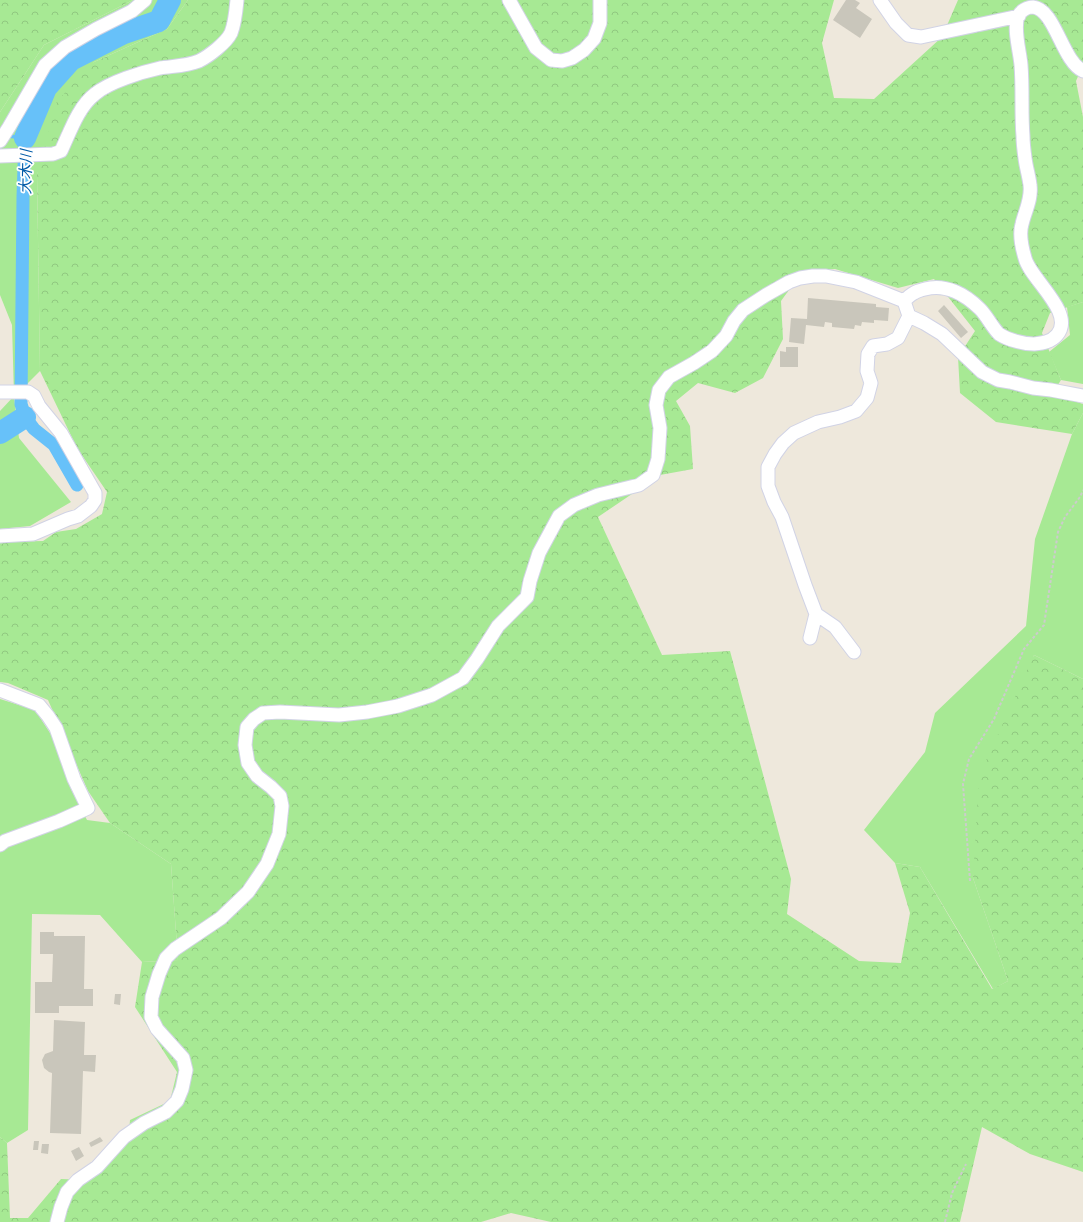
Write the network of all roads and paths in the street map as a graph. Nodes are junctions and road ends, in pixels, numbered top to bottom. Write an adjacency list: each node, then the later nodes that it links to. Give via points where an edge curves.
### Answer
1 (145, 0): 8 (street, via 132,11 65,47 45,65)
2 (237, 0): 9 (street, via 231,33 224,43 199,61 141,73 96,92 79,113 61,151 53,154)
3 (509, 0): 4 (street, via 536,48 552,60 562,61 584,50 594,39 600,23)
4 (600, 0)
5 (880, 0): 6 (street, via 908,35 921,36)
6 (1018, 16): 7 (street, via 1025,9 1034,7 1043,11 1070,58); 10 (street, via 1016,28 1021,66 1023,135 1030,186 1030,202 1021,225 1022,243 1025,260 1055,304 1060,316 1058,334 1052,340 1042,343 1016,342 1000,334 981,310 966,297 948,288 929,288 914,292)
7 (1083, 71)
8 (0, 141)
9 (5, 156)
10 (904, 301): 11 (street); 23 (street, via 856,282 813,276 788,282 755,302 743,310 726,336 712,351 669,377 659,390 656,405 660,428 658,459 653,475 639,485 574,505 559,516 539,553 527,597 498,626 463,678 432,695 398,706 339,715 263,713 250,723 247,727 245,745 248,763 257,776 280,796 282,806 279,834 267,864 248,892 221,918 175,949 166,958 158,974 152,997 151,1017 161,1034 183,1058 186,1070 182,1089 177,1101 166,1112 124,1136 97,1167 78,1180 67,1192)
11 (909, 316): 13 (street, via 942,334 982,372 998,380); 16 (street, via 898,338 887,344 873,346 868,354 867,371 871,383 867,398 856,411 818,422 794,433 783,443 768,467 768,486 782,517)
12 (6, 392): 15 (street, via 28,392 34,396 61,433 95,493 95,500 78,516 33,534)
13 (1083, 396)
14 (1083, 490): 21 (path, via 1058,532 1044,624 1024,649 994,720 969,759 963,784)
15 (0, 536)
16 (816, 614): 17 (street); 18 (street, via 835,627)
17 (810, 638)
18 (854, 652)
19 (0, 690): 20 (street, via 39,705 48,716 56,728 74,779 88,808)
20 (0, 844)
21 (970, 881)
22 (966, 1164): 24 (path, via 952,1193)
23 (57, 1222)
24 (945, 1222)

